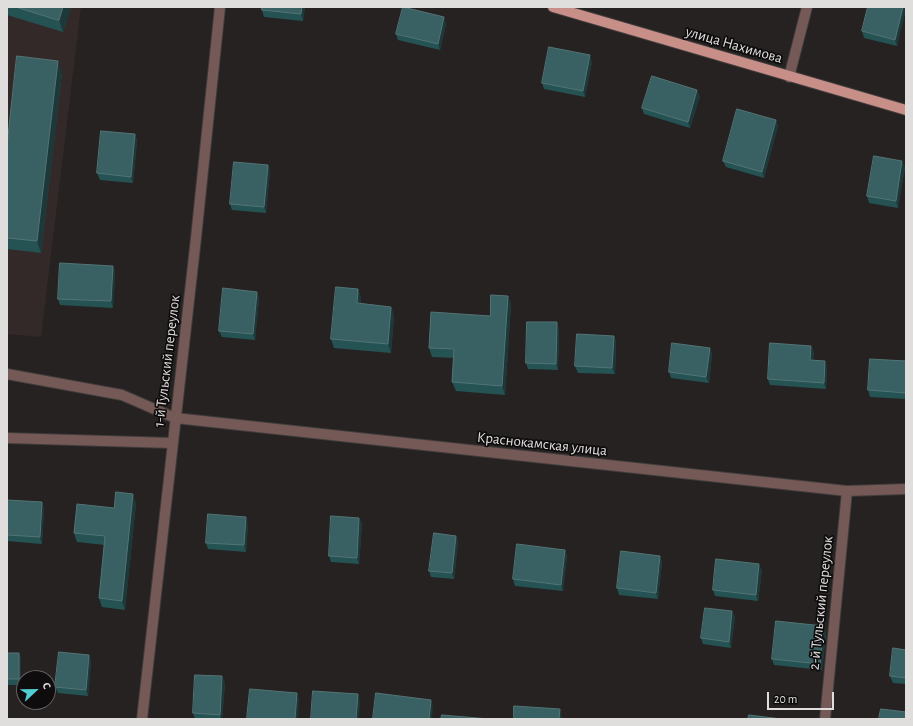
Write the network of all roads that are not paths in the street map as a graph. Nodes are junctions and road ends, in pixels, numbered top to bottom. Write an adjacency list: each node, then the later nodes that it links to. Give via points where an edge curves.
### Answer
1 (220, 7): 7 (street, 1-й Тульский переулок)
2 (553, 7): 4 (main road, улица Нахимова)
3 (807, 7): 4 (street)
4 (789, 76): 5 (main road, улица Нахимова)
5 (906, 110)
6 (7, 374): 7 (street, Краснокамская улица, via 122,395)
7 (175, 418): 9 (street, 1-й Тульский переулок); 11 (street, Краснокамская улица)
8 (7, 438): 9 (street)
9 (172, 443): 12 (street, 1-й Тульский переулок)
10 (906, 489): 11 (street, Краснокамская улица)
11 (847, 491): 13 (street, 2-й Тульский переулок)
12 (142, 719)
13 (825, 719)

